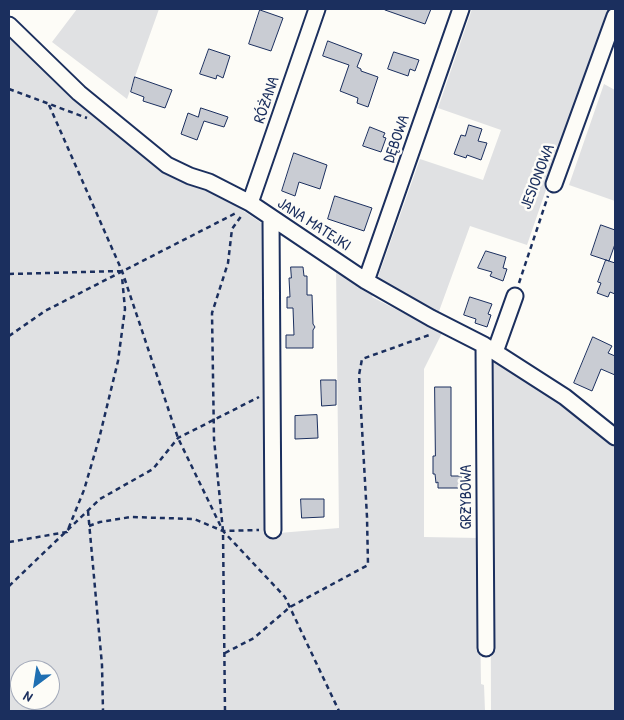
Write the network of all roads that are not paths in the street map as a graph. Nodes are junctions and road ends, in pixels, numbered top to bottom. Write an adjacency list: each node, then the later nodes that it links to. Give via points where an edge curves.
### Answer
1 (317, 9): 6 (street, RÓŻANA)
2 (461, 9): 8 (street, DĘBOWA)
3 (615, 16): 5 (street, JESIONOWA)
4 (9, 24): 6 (street, JANA MATEJKI, via 79,92 167,165)
5 (554, 184)
6 (250, 203): 7 (street, JANA MATEJKI)
7 (271, 218): 8 (street, JANA MATEJKI); 12 (street)
8 (366, 281): 10 (street, JANA MATEJKI)
9 (515, 296): 10 (street)
10 (489, 349): 11 (street, JANA MATEJKI, via 566,397); 13 (street, GRZYBOWA)
11 (615, 437)
12 (273, 530)
13 (486, 648)

